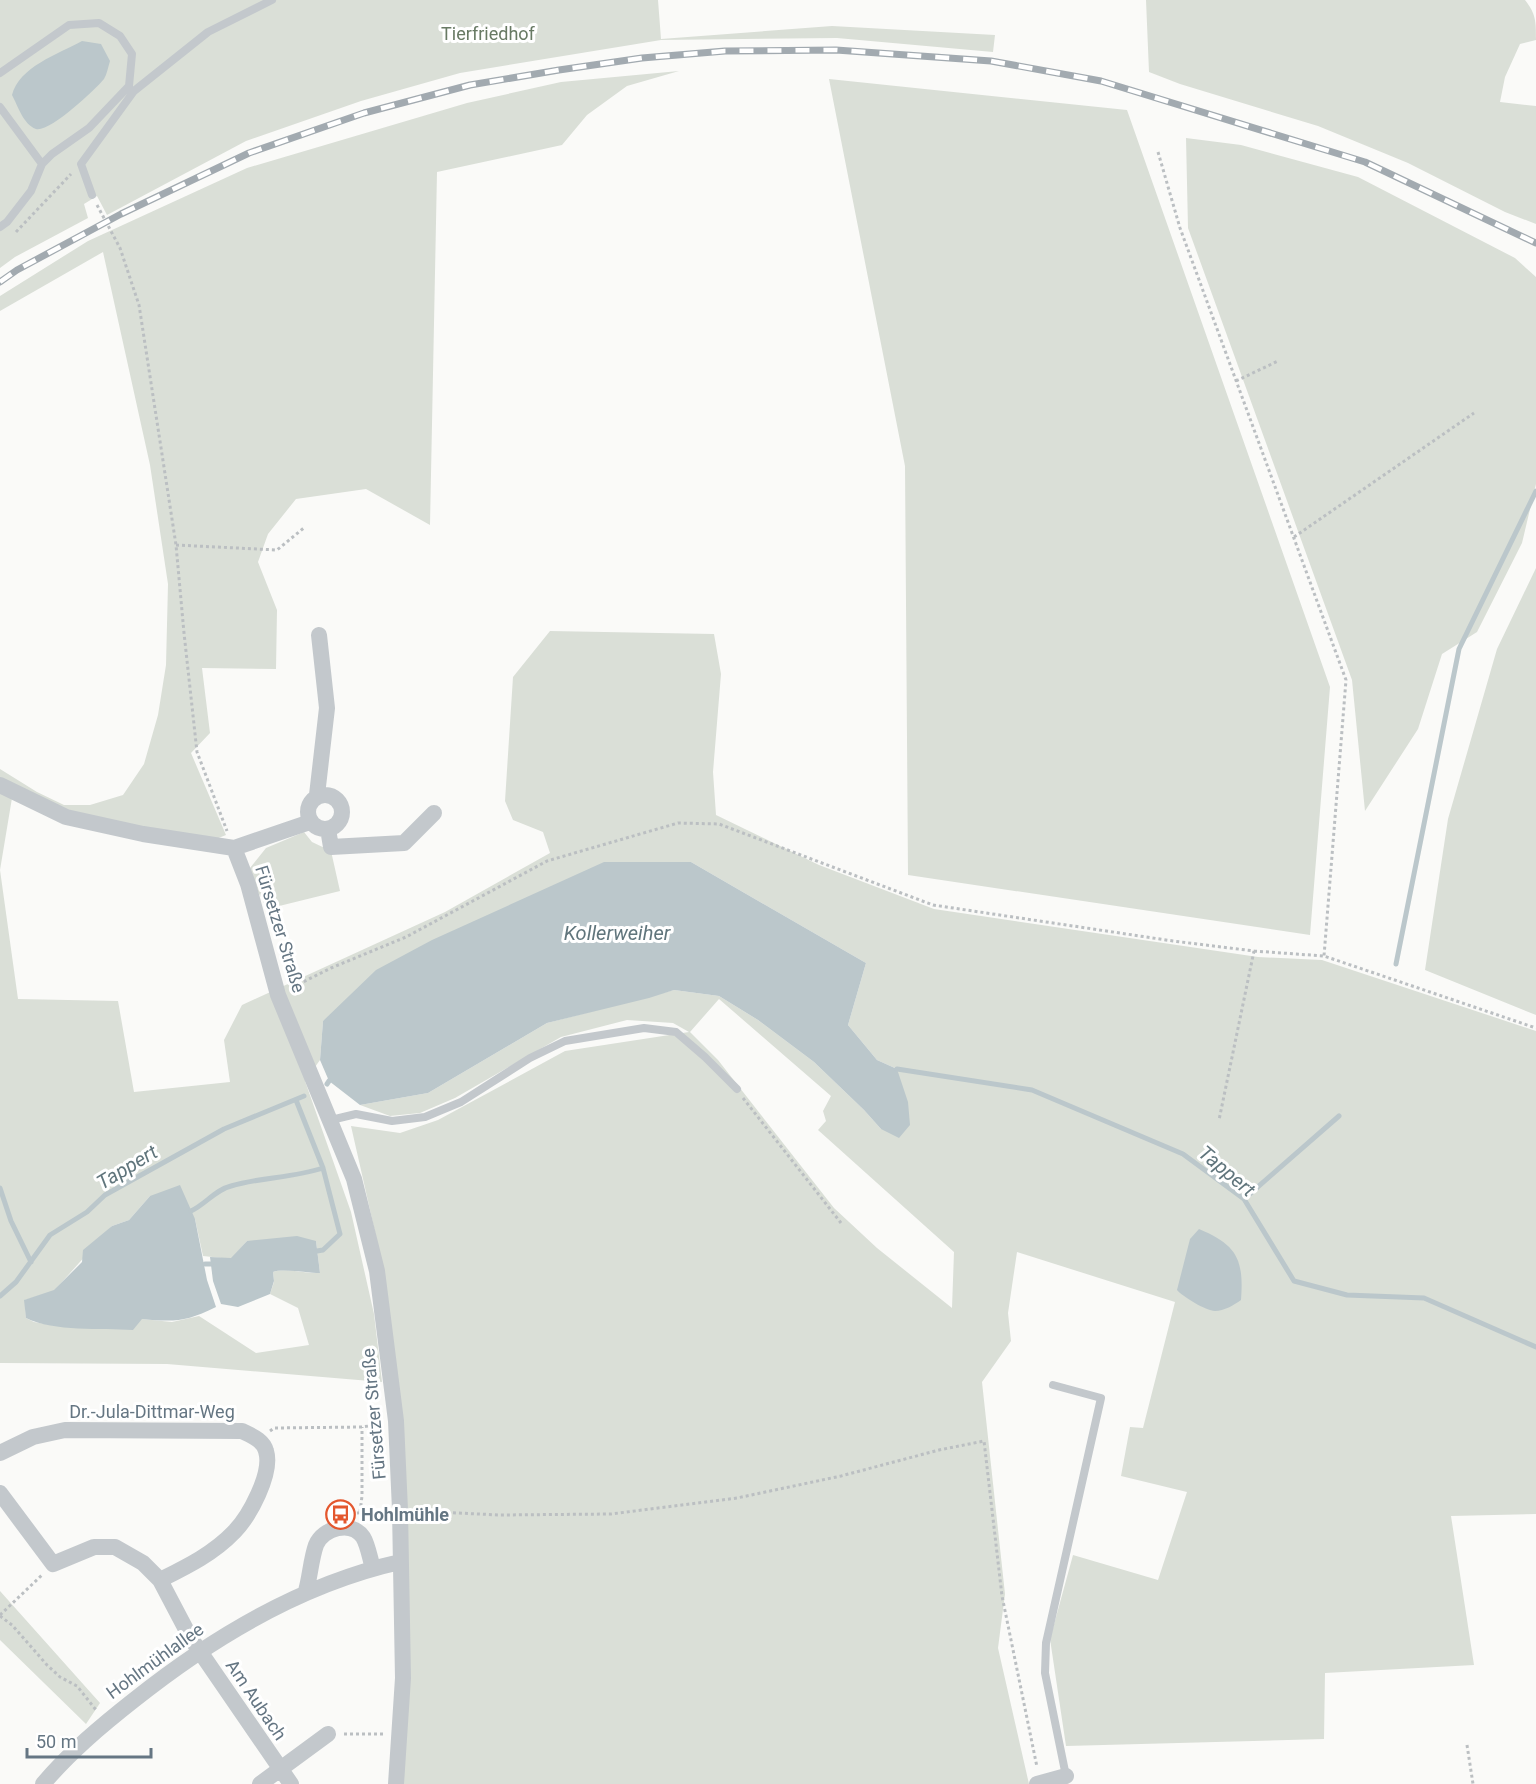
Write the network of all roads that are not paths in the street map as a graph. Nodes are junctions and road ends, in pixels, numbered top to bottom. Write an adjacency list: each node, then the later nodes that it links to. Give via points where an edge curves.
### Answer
1 (272, 0): 3 (lane, via 208,32)
2 (0, 73): 3 (lane, via 69,25 99,23 120,36 132,54)
3 (131, 88): 5 (lane, via 89,128); 6 (lane, via 81,164)
4 (0, 107): 5 (lane)
5 (42, 164): 7 (lane, via 31,191)
6 (92, 195)
7 (0, 227)
8 (319, 635): 10 (street, via 327,708)
9 (0, 785): 14 (street, Fürsetzer Straße, via 66,818)
10 (318, 795): 12 (street, via 308,808); 13 (street, via 336,798 341,807 340,819)
11 (434, 813): 13 (street, via 404,843 331,847)
12 (310, 822): 13 (street); 14 (street, Fürsetzer Straße)
13 (328, 829)
14 (234, 848): 16 (street, Fürsetzer Straße, via 279,995)
15 (736, 1089): 16 (lane, via 676,1032 644,1028 565,1041 530,1058 461,1102 425,1117 392,1121 356,1114)
16 (331, 1120): 20 (street, Fürsetzer Straße, via 354,1179 377,1271 396,1421)
17 (1053, 1385): 26 (lane, via 1101,1398 1046,1643 1045,1673)
18 (0, 1454): 22 (street, Dr.-Jula-Dittmar-Weg, via 33,1437 65,1430 242,1431 259,1439 266,1452 266,1470 250,1511 234,1532 198,1561)
19 (0, 1493): 22 (street, via 53,1564 94,1547 115,1546 143,1563)
20 (400, 1562): 21 (street, Hohlmühlallee); 30 (street, Fürsetzer Straße, via 403,1678)
21 (373, 1568): 23 (street, Hohlmühlallee); 23 (street, via 357,1531 335,1528 316,1545)
22 (160, 1580): 24 (street)
23 (306, 1591): 24 (street, Hohlmühlallee)
24 (199, 1651): 27 (street, Am Aubach); 28 (street, Hohlmühlallee, via 104,1723)
25 (328, 1734): 27 (street, Am Aubach)
26 (1066, 1776): 31 (street)
27 (286, 1777): 29 (street, Am Aubach)
28 (43, 1784)
29 (260, 1784)
30 (396, 1784)
31 (1039, 1784)

